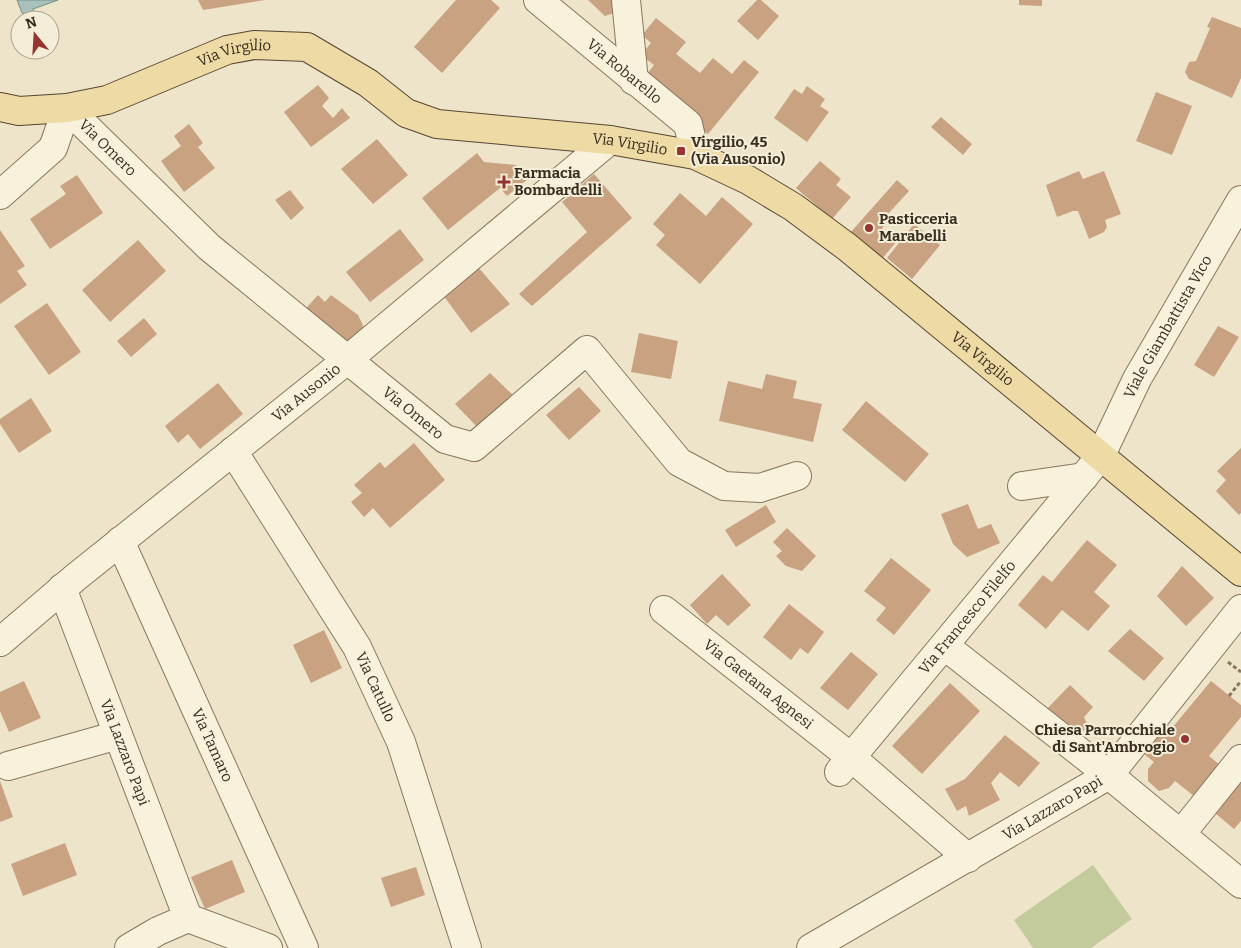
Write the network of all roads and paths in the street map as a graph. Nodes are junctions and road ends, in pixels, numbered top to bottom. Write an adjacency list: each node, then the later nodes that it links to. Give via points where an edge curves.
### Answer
1 (538, 0): 3 (street, Via Robarello)
2 (626, 0): 3 (street)
3 (634, 81): 7 (street, Via Robarello, via 688,124)
4 (0, 108): 5 (main road, Via Virgilio, via 19,111)
5 (66, 108): 6 (main road, Via Virgilio, via 107,100 227,50 254,45 307,47 368,83 406,114 437,124); 8 (street, via 53,148); 10 (street, Via Omero, via 209,247)
6 (610, 140): 7 (main road, Via Virgilio); 10 (street, Via Ausonio)
7 (695, 155): 12 (main road, Via Virgilio, via 748,180 793,207 847,247)
8 (0, 195)
9 (1241, 200): 12 (street, Viale Giambattista Vico, via 1138,379)
10 (347, 360): 11 (street, Via Ausonio); 13 (street, Via Omero, via 444,439 474,447 587,350 680,462 724,486 760,488)
11 (233, 451): 15 (street, Via Ausonio); 36 (street, Via Catullo, via 357,647 401,742)
12 (1092, 467): 14 (street); 16 (main road, Via Virgilio); 21 (street, Via Francesco Filelfo)
13 (797, 476)
14 (1022, 486)
15 (120, 541): 17 (street, Via Ausonio); 35 (street, Via Tamaro)
16 (1241, 572)
17 (62, 588): 20 (street, Via Ausonio); 24 (street, Via Lazzaro Papi)
18 (1241, 609): 28 (street, Via Lazzaro Papi)
19 (664, 610): 26 (street, Via Gaetana Agnesi)
20 (0, 642)
21 (945, 646): 26 (street, Via Francesco Filelfo); 28 (street)
22 (1241, 681): 23 (path)
23 (1229, 696)
24 (118, 735): 27 (street); 32 (street, Via Lazzaro Papi)
25 (1241, 759): 29 (street)
26 (845, 765): 30 (street, Via Gaetana Agnesi)
27 (8, 766)
28 (1109, 775): 29 (street); 30 (street, Via Lazzaro Papi)
29 (1181, 834): 31 (street)
30 (968, 858): 37 (street, Via Lazzaro Papi)
31 (1241, 884)
32 (188, 918): 33 (street); 34 (street)
33 (129, 948)
34 (268, 948)
35 (304, 948)
36 (467, 948)
37 (811, 948)

